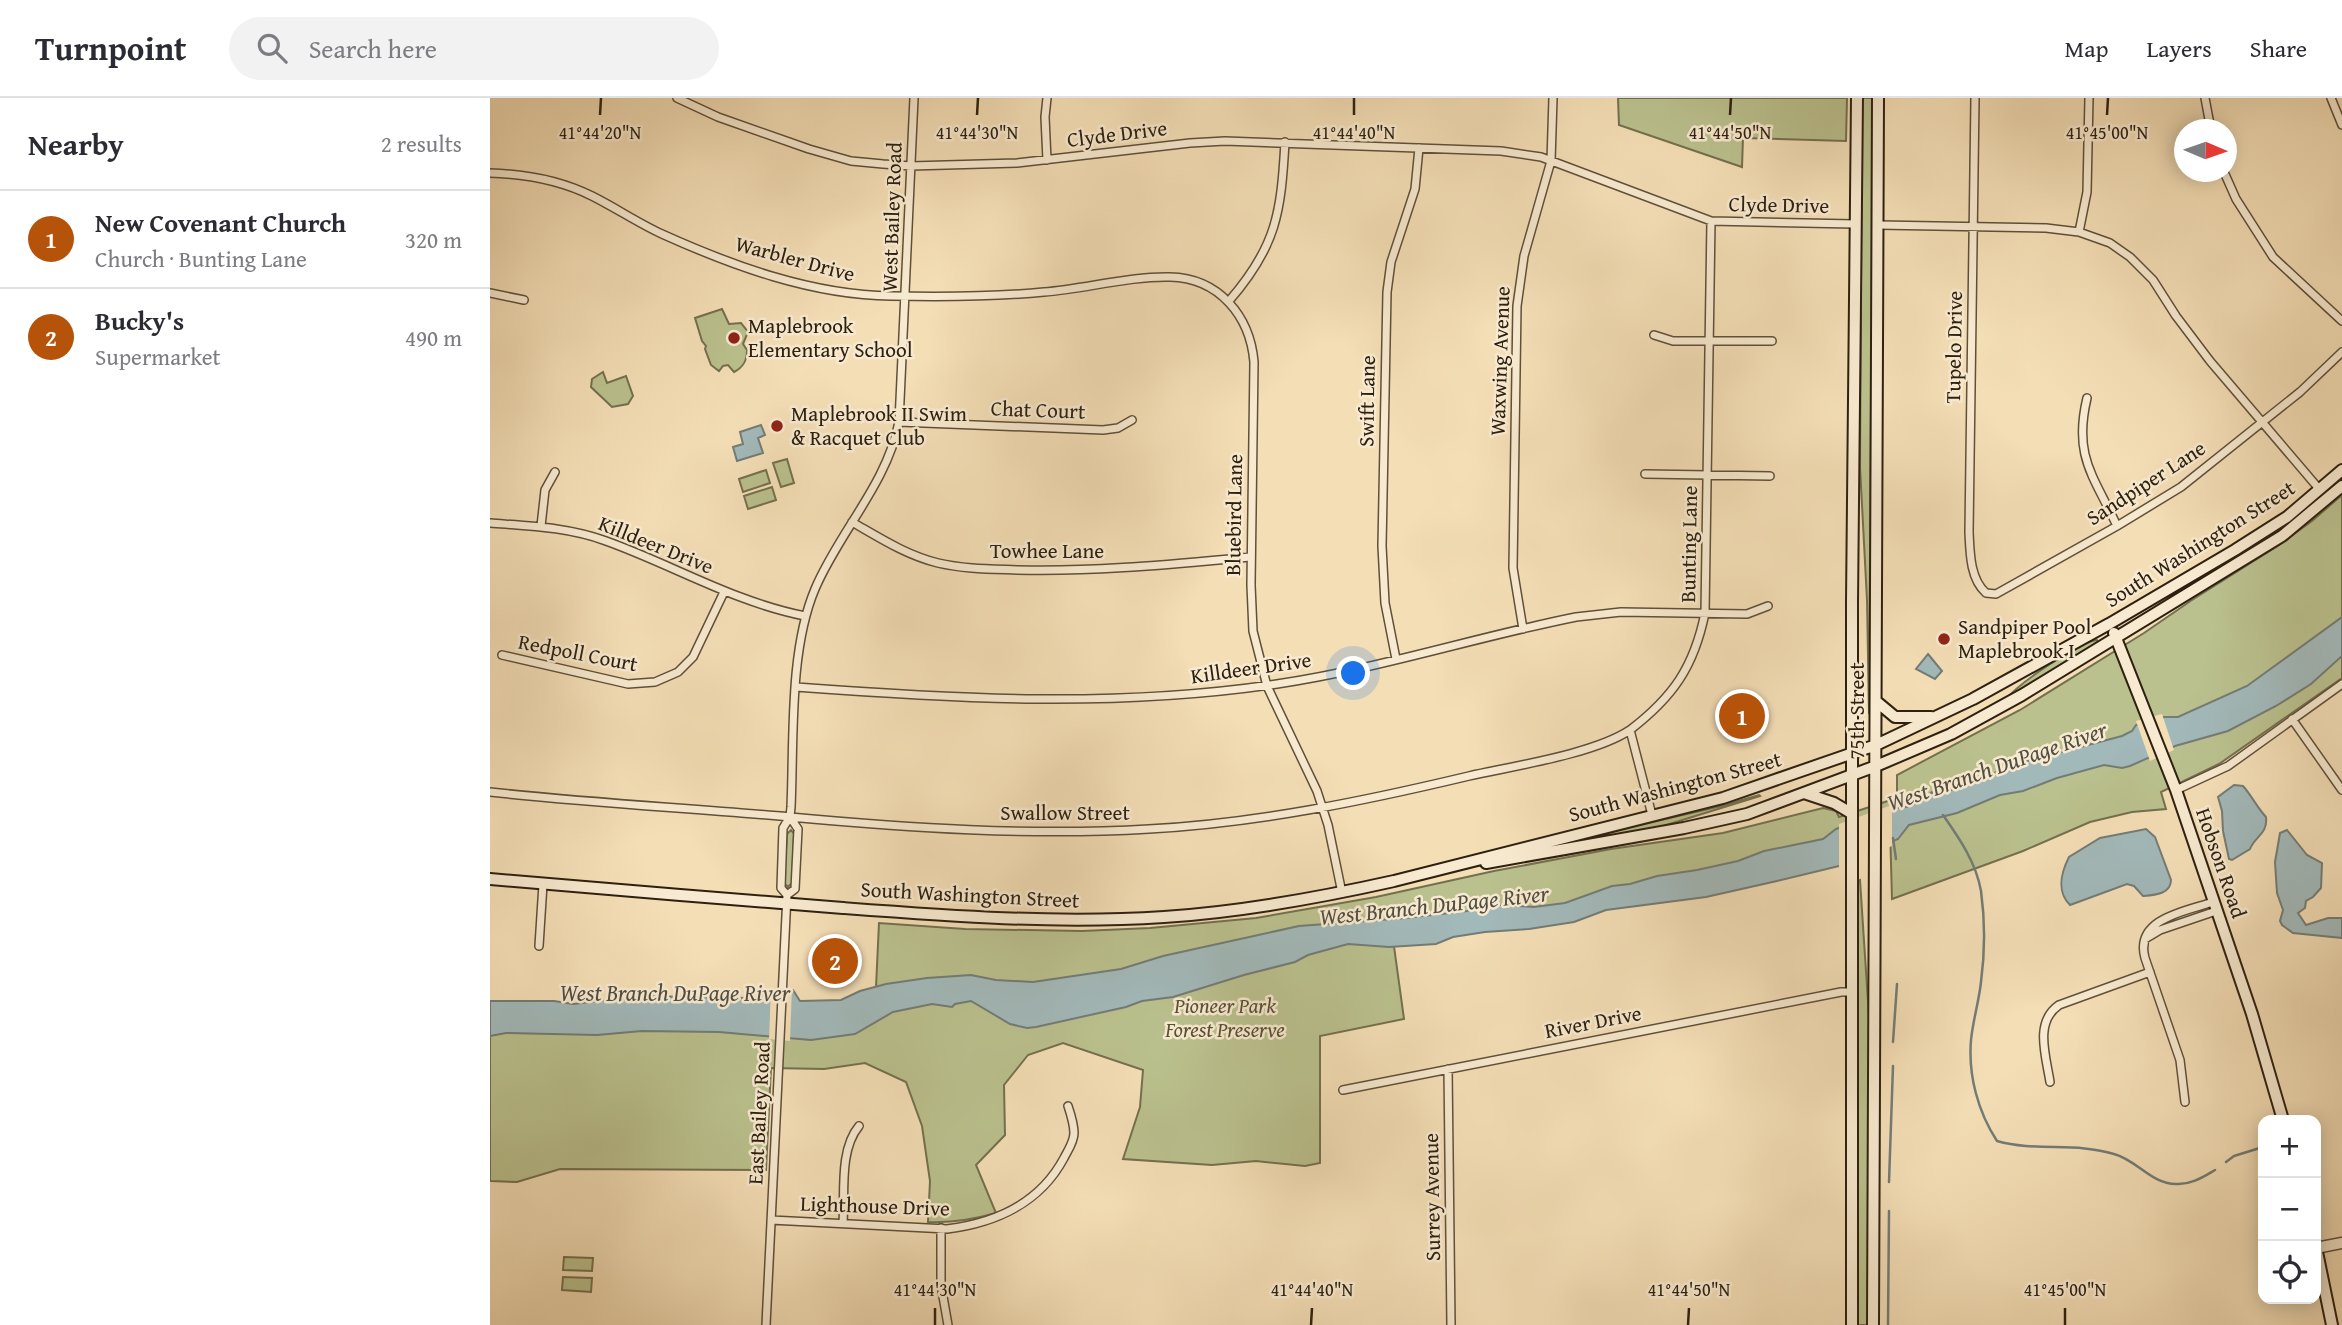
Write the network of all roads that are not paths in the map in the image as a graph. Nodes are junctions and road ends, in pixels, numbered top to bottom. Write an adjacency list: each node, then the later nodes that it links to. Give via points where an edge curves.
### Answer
1 (677, 98): 17 (street, Clyde Drive, via 833,156)
2 (914, 98): 17 (street, West Bailey Road)
3 (1047, 98): 15 (street)
4 (1553, 98): 16 (street, Waxwing Avenue)
5 (1857, 98): 21 (main road, 75th Street)
6 (1878, 98): 22 (main road, 75th Street)
7 (1975, 98): 23 (street, Tupelo Drive)
8 (2089, 98): 24 (street, via 2087,192)
9 (2205, 98): 11 (street)
10 (2331, 98): 12 (street)
11 (2209, 119)
12 (2342, 125)
13 (1285, 142): 14 (street, Clyde Drive); 15 (street, Clyde Drive, via 1190,143); 28 (street, via 1281,205 1272,235 1256,266)
14 (1419, 148): 16 (street, Clyde Drive, via 1521,153); 59 (street, Swift Lane, via 1415,189 1391,262 1387,292 1382,546 1385,603)
15 (1047, 160): 17 (street, Clyde Drive)
16 (1551, 161): 20 (street, Clyde Drive); 56 (street, Waxwing Avenue, via 1524,256 1517,306 1513,568)
17 (911, 166): 26 (street, West Bailey Road)
18 (490, 173): 26 (street, Warbler Drive, via 533,176 562,184 662,234 781,278 858,294)
19 (2228, 182): 29 (street, via 2273,257)
20 (1711, 221): 21 (street, Clyde Drive); 31 (street, Bunting Lane)
21 (1855, 224): 68 (main road, 75th Street)
22 (1879, 225): 23 (street); 63 (main road, 75th Street)
23 (1973, 226): 24 (street); 51 (street, Tupelo Drive, via 1969,532 1972,567)
24 (2079, 232): 37 (street, via 2110,243 2147,273 2210,361)
25 (490, 293): 27 (street)
26 (906, 296): 28 (street, Warbler Drive, via 1035,293 1171,277 1202,284); 36 (street, West Bailey Road)
27 (524, 300)
28 (1229, 301): 49 (street, Bluebird Lane, via 1247,329 1253,352)
29 (2342, 321)
30 (1654, 335): 31 (street, via 1673,341)
31 (1710, 341): 32 (street); 41 (street, Bunting Lane)
32 (1772, 341)
33 (2342, 352): 37 (street, Sandpiper Lane)
34 (2087, 398): 48 (street, via 2081,423 2084,454)
35 (1132, 420): 36 (street, Chat Court, via 1104,430)
36 (899, 422): 45 (street, West Bailey Road, via 888,457)
37 (2262, 422): 44 (street); 48 (street, Sandpiper Lane, via 2180,487)
38 (2342, 470): 44 (main road, South Washington Street)
39 (555, 472): 47 (street, via 545,490)
40 (1645, 474): 41 (street, Bunting Lane)
41 (1708, 475): 42 (street, Bunting Lane); 53 (street, Bunting Lane)
42 (1770, 476)
43 (2342, 486): 57 (main road, South Washington Street, via 2282,536)
44 (2320, 490): 55 (main road, South Washington Street, via 2287,517)
45 (852, 522): 49 (street, Towhee Lane, via 913,555 976,568 1107,569); 54 (street, West Bailey Road, via 822,574)
46 (490, 523): 47 (street, Killdeer Drive)
47 (541, 526): 50 (street, Killdeer Drive, via 606,541)
48 (2117, 526): 51 (street, Sandpiper Lane, via 1996,594)
49 (1251, 557): 61 (street, Bluebird Lane, via 1253,631)
50 (724, 592): 54 (street, Killdeer Drive); 58 (street, Redpoll Court, via 693,657 678,673 655,682 628,684)
51 (1986, 593)
52 (1768, 606): 53 (street, Bunting Lane, via 1753,613)
53 (1704, 613): 56 (street, Killdeer Drive, via 1611,612); 66 (street, Bunting Lane, via 1683,676 1666,699)
54 (805, 616): 62 (street, West Bailey Road)
55 (2109, 624): 57 (main road, Hobson Road); 64 (main road, South Washington Street)
56 (1523, 629): 59 (street, Killdeer Drive)
57 (2116, 637): 69 (main road, South Washington Street, via 1988,715); 71 (main road, Hobson Road)
58 (502, 656)
59 (1396, 659): 61 (street, Killdeer Drive)
60 (2342, 684): 65 (street)
61 (1268, 685): 62 (street, Killdeer Drive, via 1147,698 1052,701); 75 (street, Bluebird Lane)
62 (796, 687): 78 (street, West Bailey Road)
63 (1877, 702): 64 (main road, via 1895,717); 67 (main road, 75th Street)
64 (1938, 717): 67 (main road, South Washington Street)
65 (2292, 719): 71 (street, via 2228,766); 72 (street)
66 (1630, 730): 75 (street, Swallow Street, via 1579,750); 77 (street)
67 (1876, 745): 68 (main road, South Washington Street); 69 (main road, 75th Street)
68 (1851, 753): 70 (main road, 75th Street); 77 (main road, South Washington Street, via 1769,784)
69 (1876, 766): 70 (main road, South Washington Street); 105 (main road, 75th Street)
70 (1851, 775): 74 (main road, South Washington Street); 76 (main road, 75th Street)
71 (2176, 790): 84 (main road, Hobson Road)
72 (2342, 790)
73 (490, 792): 78 (street, Swallow Street)
74 (1804, 793): 76 (main road); 79 (main road, South Washington Street, via 1763,810 1705,824)
75 (1323, 808): 78 (street, Swallow Street, via 1210,824 1086,831 994,831); 82 (street, Bluebird Lane)
76 (1851, 813): 87 (main road, 75th Street)
77 (1653, 816): 79 (main road, South Washington Street)
78 (790, 817): 83 (street, West Bailey Road, via 783,828 781,886); 83 (street, West Bailey Road, via 798,829 795,889)
79 (1445, 869): 82 (main road, South Washington Street)
80 (490, 880): 81 (main road, South Washington Street)
81 (543, 884): 83 (main road, South Washington Street); 85 (street)
82 (1342, 893): 83 (main road, South Washington Street, via 1201,914 1077,920 972,918)
83 (787, 899): 95 (street, East Bailey Road)
84 (2215, 906): 86 (street, via 2158,921 2149,930 2143,951); 93 (main road, Hobson Road)
85 (539, 946)
86 (2150, 972): 89 (street, via 2050,1011 2043,1033); 91 (street, via 2180,1060)
87 (1851, 992): 88 (street, River Drive); 104 (main road, 75th Street)
88 (1448, 1069): 90 (street, River Drive); 103 (street, Surrey Avenue)
89 (2050, 1082)
90 (1343, 1090)
91 (2185, 1102)
92 (1068, 1106): 97 (street, Lighthouse Drive, via 1073,1138 1044,1186 994,1219)
93 (2282, 1115)
94 (859, 1126): 96 (street, via 848,1150)
95 (771, 1220): 96 (street, Lighthouse Drive); 101 (street, East Bailey Road)
96 (843, 1223): 97 (street, Lighthouse Drive)
97 (941, 1228): 102 (street, via 941,1285)
98 (2342, 1243): 99 (street)
99 (2321, 1246)
100 (2321, 1271): 106 (main road)
101 (766, 1325)
102 (948, 1325)
103 (1451, 1325)
104 (1852, 1325)
105 (1873, 1325)
106 (2332, 1325)

